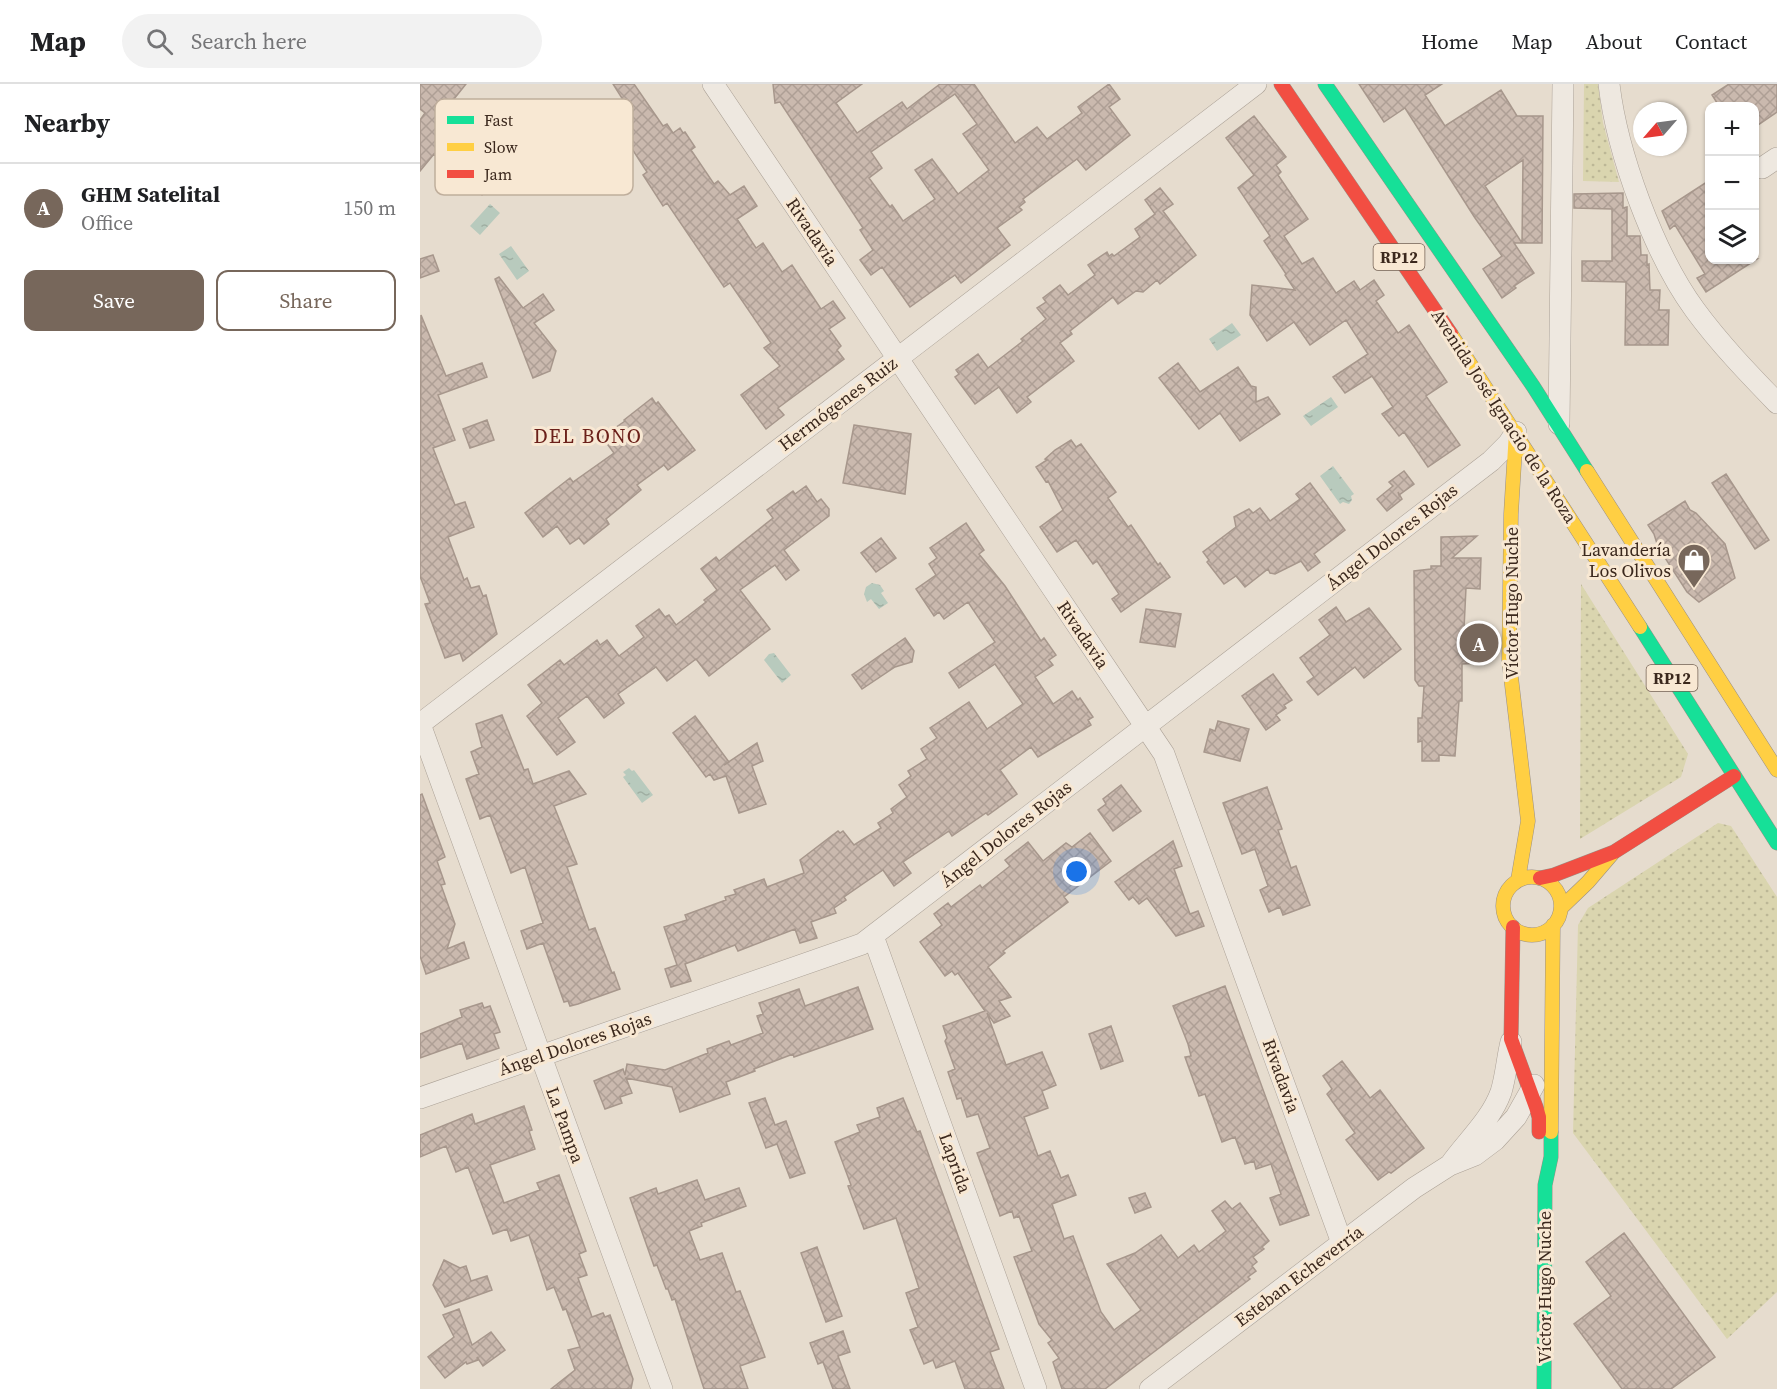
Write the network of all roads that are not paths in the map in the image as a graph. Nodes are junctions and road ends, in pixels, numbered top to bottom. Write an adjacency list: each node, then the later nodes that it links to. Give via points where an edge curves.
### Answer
1 (712, 84): 7 (street, Rivadavia)
2 (1256, 84): 7 (street, Hermógenes Ruiz)
3 (1281, 84): 10 (main road, Avenida José Ignacio de la Roza / RP12)
4 (1325, 84): 9 (main road, Avenida José Ignacio de la Roza / RP12)
5 (1563, 84): 9 (street)
6 (1609, 84): 8 (street, via 1624,154 1672,272 1726,351)
7 (897, 359): 11 (street, Hermógenes Ruiz); 12 (street, Rivadavia)
8 (1777, 403)
9 (1559, 428): 13 (main road, Avenida José Ignacio de la Roza / RP12)
10 (1516, 432): 12 (street, Ángel Dolores Rojas, via 1491,461); 14 (main road, Avenida José Ignacio de la Roza / RP12); 18 (main road, Víctor Hugo Nuche, via 1509,660 1528,811)
11 (420, 724): 25 (street, La Pampa)
12 (1145, 727): 22 (street, Ángel Dolores Rojas); 30 (street, Rivadavia, via 1164,754)
13 (1774, 758): 14 (street)
14 (1734, 776): 15 (main road, Avenida José Ignacio de la Roza / RP12); 16 (main road)
15 (1777, 843)
16 (1614, 852): 17 (main road); 19 (main road)
17 (1540, 878): 18 (main road); 19 (main road, via 1556,889)
18 (1518, 880): 21 (main road, via 1504,897 1505,918)
19 (1560, 908): 20 (main road)
20 (1553, 925): 21 (main road, via 1531,935); 24 (main road, Esteban Echeverría)
21 (1513, 927): 23 (main road, Esteban Echeverría)
22 (873, 936): 25 (street, Ángel Dolores Rojas, via 862,944); 32 (street, Laprida)
23 (1511, 1040): 26 (main road, Esteban Echeverría); 28 (street, Esteban Echeverría, via 1495,1105)
24 (1552, 1048): 26 (street, Esteban Echeverría); 29 (main road, Víctor Hugo Nuche, via 1551,1157)
25 (540, 1057): 27 (street, Ángel Dolores Rojas); 31 (street, La Pampa)
26 (1530, 1092): 28 (street, Esteban Echeverría, via 1516,1117 1496,1140 1475,1155); 29 (main road, Víctor Hugo Nuche, via 1539,1117)
27 (420, 1098)
28 (1450, 1165): 30 (street, Esteban Echeverría)
29 (1545, 1185): 34 (main road, Víctor Hugo Nuche)
30 (1342, 1244): 33 (street, Esteban Echeverría)
31 (662, 1389)
32 (1036, 1389)
33 (1150, 1389)
34 (1544, 1389)

